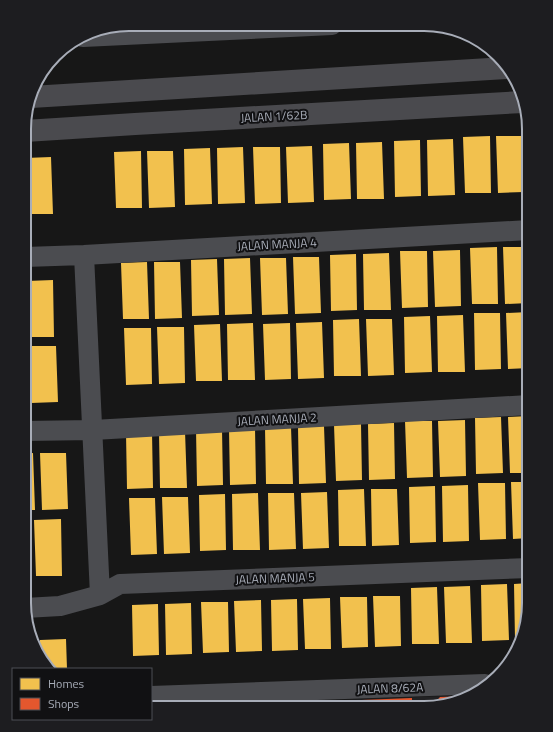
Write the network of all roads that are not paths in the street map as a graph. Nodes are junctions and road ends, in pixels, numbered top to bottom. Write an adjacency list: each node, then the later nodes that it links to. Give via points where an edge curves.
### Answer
1 (208, 31): 2 (street)
2 (97, 36)
3 (501, 68): 4 (main road)
4 (37, 97)
5 (518, 102): 6 (main road, JALAN 1/62B)
6 (31, 131)
7 (522, 230): 8 (street, JALAN MANJA 4)
8 (84, 255): 9 (street, JALAN MANJA 4); 11 (street)
9 (31, 257)
10 (522, 404): 11 (street, JALAN MANJA 2)
11 (93, 430): 12 (street, JALAN MANJA 2); 14 (street)
12 (31, 431)
13 (522, 568): 14 (street, JALAN MANJA 5, via 120,584)
14 (100, 595): 15 (street, JALAN MANJA 5, via 60,606)
15 (31, 608)
16 (477, 684): 18 (street, JALAN 8/62A)
17 (152, 696): 18 (street, JALAN 8/62A)
18 (190, 701)

